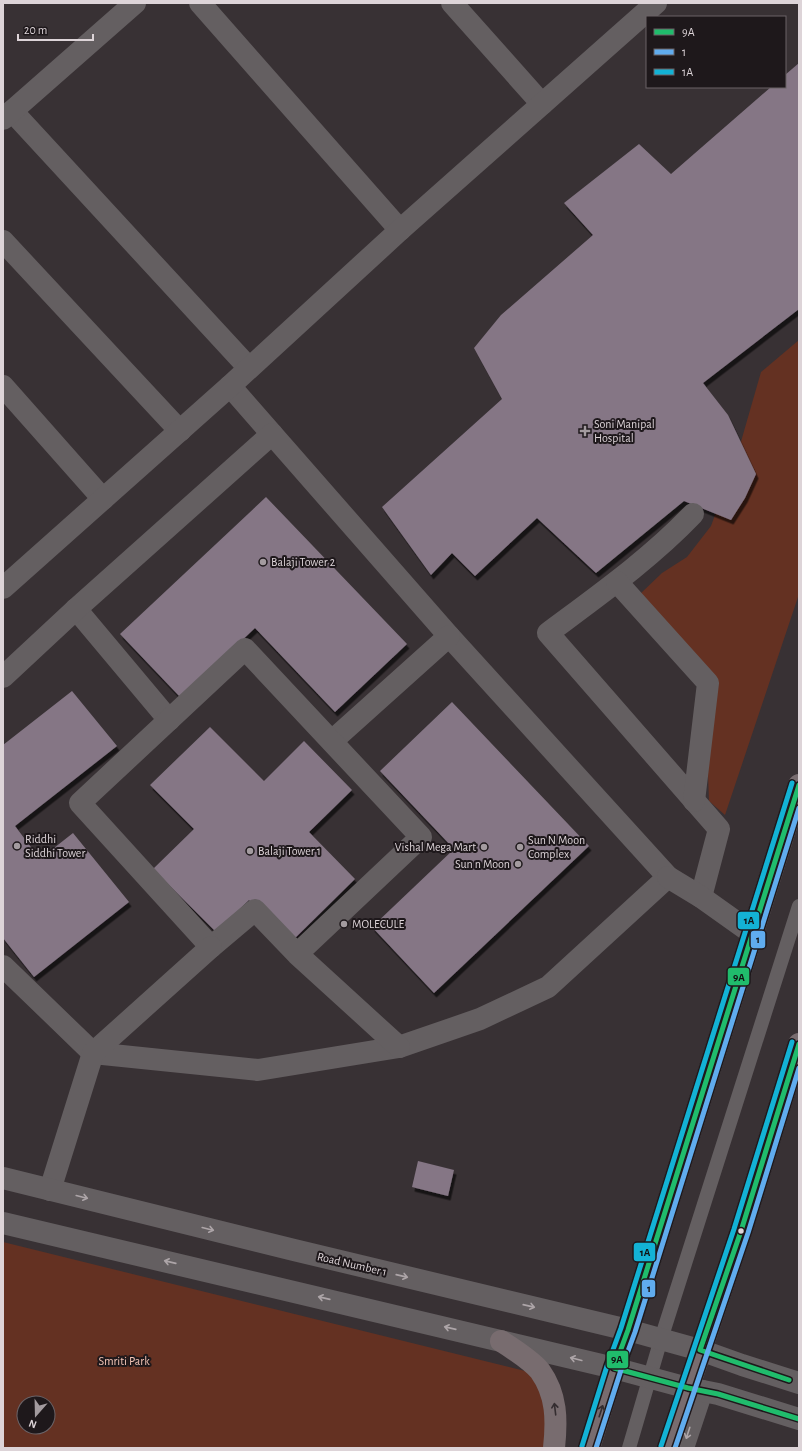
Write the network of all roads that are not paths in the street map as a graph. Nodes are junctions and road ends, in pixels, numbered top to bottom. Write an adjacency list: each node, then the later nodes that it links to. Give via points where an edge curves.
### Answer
1 (135, 3): 6 (street)
2 (200, 3): 7 (street)
3 (452, 3): 5 (street)
4 (656, 3): 5 (street)
5 (542, 104): 7 (street)
6 (7, 115): 9 (street)
7 (400, 230): 9 (street)
8 (3, 241): 12 (street)
9 (249, 368): 11 (street)
10 (3, 386): 14 (street)
11 (230, 386): 12 (street); 13 (street)
12 (180, 431): 14 (street)
13 (272, 434): 18 (street); 19 (street)
14 (103, 499): 17 (street)
15 (693, 514): 16 (street, via 672,536)
16 (617, 582): 24 (street, via 708,683); 24 (street, via 548,633)
17 (3, 588)
18 (76, 609): 20 (street); 21 (street)
19 (449, 636): 22 (street); 25 (street)
20 (3, 677)
21 (169, 720): 22 (street, via 245,649); 29 (street, via 80,803)
22 (332, 741): 30 (street, via 421,838)
23 (799, 785): 28 (main road)
24 (694, 801): 26 (street, via 719,829)
25 (668, 877): 26 (street); 33 (street, via 548,987 480,1020)
26 (701, 897): 28 (street)
27 (799, 906): 39 (lane)
28 (753, 934): 38 (main road)
29 (211, 947): 30 (street, via 255,910); 34 (street)
30 (297, 954): 33 (street)
31 (3, 966): 34 (street)
32 (799, 1044): 41 (main road, via 743,1224)
33 (399, 1047): 34 (street, via 258,1070)
34 (93, 1053): 36 (street)
35 (3, 1178): 36 (street, Road Number 1)
36 (50, 1190): 38 (street, Road Number 1, one-way to 38)
37 (3, 1223): 40 (street, one-way to 37)
38 (628, 1330): 39 (street, Road Number 1); 42 (main road)
39 (661, 1339): 41 (street, Road Number 1); 43 (lane)
40 (501, 1340): 42 (street, one-way to 40); 47 (main road, one-way to 40, via 557,1424 553,1397 539,1371)
41 (700, 1350): 44 (street, Road Number 1); 45 (main road)
42 (614, 1368): 43 (street); 48 (main road, one-way to 42)
43 (650, 1378): 45 (street); 49 (lane)
44 (799, 1382)
45 (695, 1389): 46 (street); 50 (main road); 51 (street, one-way to 51)
46 (799, 1418)
47 (554, 1448)
48 (589, 1448)
49 (629, 1448)
50 (668, 1448)
51 (683, 1448)

